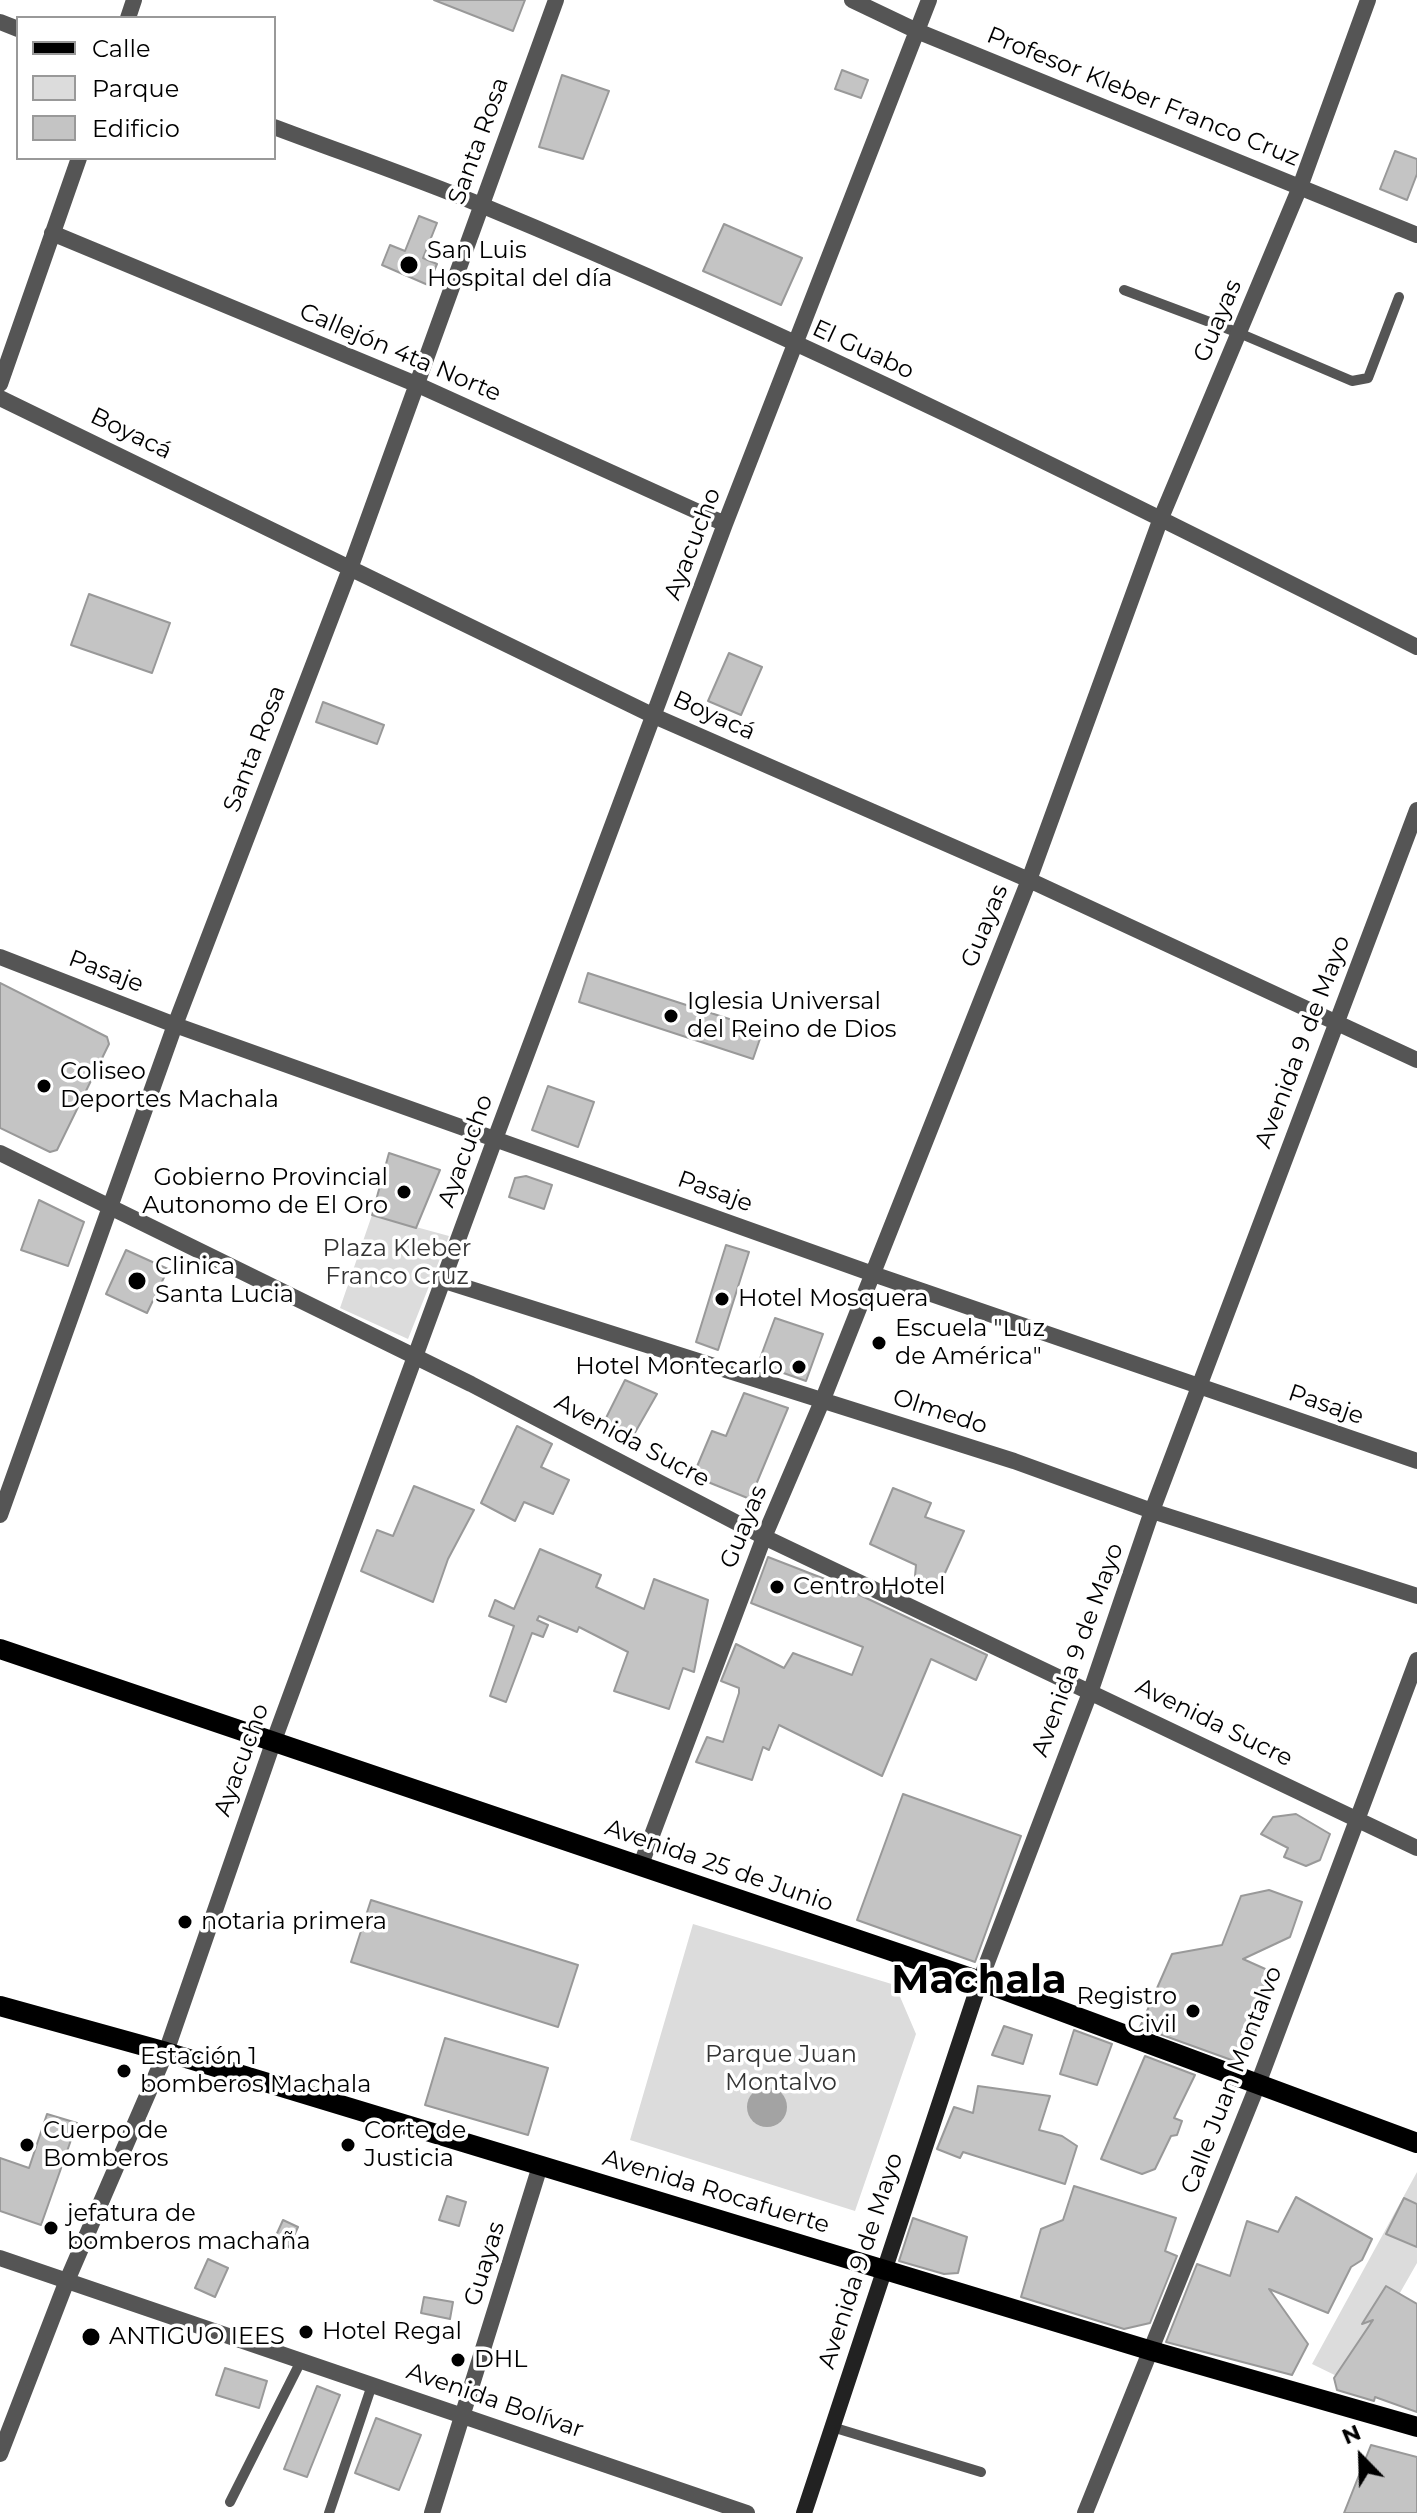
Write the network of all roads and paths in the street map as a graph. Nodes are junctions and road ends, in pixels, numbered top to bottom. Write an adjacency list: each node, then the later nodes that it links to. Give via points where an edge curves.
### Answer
1 (556, 0): 9 (street, Santa Rosa)
2 (852, 0): 5 (street, Profesor Kleber Franco Cruz)
3 (929, 0): 5 (street, Ayacucho)
4 (1368, 0): 8 (street, Guayas)
5 (917, 31): 8 (street, Profesor Kleber Franco Cruz); 15 (street, Ayacucho)
6 (276, 128): 9 (street, El Guabo)
7 (78, 160): 10 (street)
8 (1300, 187): 11 (street, Profesor Kleber Franco Cruz); 14 (street, Guayas)
9 (480, 205): 15 (street, El Guabo); 17 (street, Santa Rosa)
10 (52, 233): 16 (street); 17 (street, Callejón 4ta Norte)
11 (1417, 235)
12 (1124, 290): 14 (lane)
13 (1399, 297): 14 (lane, via 1363,380 1352,381)
14 (1239, 333): 19 (street, Guayas)
15 (795, 344): 19 (street, El Guabo); 20 (street, Ayacucho)
16 (0, 384)
17 (418, 385): 20 (street, Callejón 4ta Norte); 21 (street, Santa Rosa)
18 (0, 398): 21 (street, Boyacá)
19 (1161, 518): 22 (street, El Guabo); 25 (street, Guayas)
20 (725, 524): 23 (street, Ayacucho)
21 (351, 566): 23 (street, Boyacá); 28 (street, Santa Rosa)
22 (1417, 647)
23 (654, 716): 25 (street, Boyacá); 30 (street, Ayacucho)
24 (1417, 810): 27 (street, Avenida 9 de Mayo)
25 (1029, 880): 27 (street, Boyacá); 33 (street, Guayas)
26 (0, 957): 28 (street, Pasaje)
27 (1335, 1023): 29 (street, Boyacá); 36 (street, Avenida 9 de Mayo)
28 (175, 1025): 30 (street, Pasaje); 32 (street, Santa Rosa)
29 (1417, 1060)
30 (495, 1139): 33 (street, Pasaje); 34 (street, Ayacucho)
31 (0, 1153): 32 (street, Avenida Sucre)
32 (110, 1208): 35 (street, Avenida Sucre); 40 (street, Santa Rosa)
33 (873, 1274): 36 (street, Pasaje); 37 (street, Guayas)
34 (445, 1281): 35 (street, Ayacucho); 37 (street, Olmedo)
35 (415, 1359): 41 (street, Avenida Sucre); 46 (street, Ayacucho)
36 (1200, 1387): 38 (street, Pasaje); 39 (street, Avenida 9 de Mayo)
37 (823, 1399): 39 (street, Olmedo); 41 (street, Guayas)
38 (1417, 1461)
39 (1152, 1511): 42 (street, Olmedo); 45 (street, Avenida 9 de Mayo)
40 (0, 1515)
41 (764, 1537): 45 (street, Avenida Sucre); 49 (street, Guayas)
42 (1417, 1596)
43 (0, 1649): 46 (main road, Avenida 25 de Junio)
44 (1417, 1660): 47 (street, Calle Juan Montalvo)
45 (1091, 1690): 47 (street, Avenida Sucre); 50 (street, Avenida 9 de Mayo)
46 (273, 1743): 49 (main road, Avenida 25 de Junio); 52 (street, Ayacucho)
47 (1356, 1819): 48 (street, Avenida Sucre); 53 (street, Calle Juan Montalvo)
48 (1417, 1848)
49 (640, 1867): 50 (main road, Avenida 25 de Junio)
50 (980, 1981): 53 (main road, Avenida 25 de Junio); 57 (street, Avenida 9 de Mayo)
51 (0, 2006): 52 (main road, Avenida Rocafuerte)
52 (166, 2052): 55 (main road, Avenida Rocafuerte); 58 (street, Ayacucho)
53 (1258, 2084): 54 (main road, Avenida 25 de Junio); 59 (street, Calle Juan Montalvo)
54 (1417, 2143)
55 (540, 2166): 57 (main road, Avenida Rocafuerte); 62 (street, Guayas)
56 (0, 2258): 58 (street, Avenida Bolívar)
57 (883, 2270): 59 (main road, Avenida Rocafuerte); 63 (street, Avenida 9 de Mayo)
58 (66, 2283): 60 (street, Avenida Bolívar); 65 (street, Ayacucho)
59 (1152, 2351): 64 (main road, Avenida Rocafuerte); 72 (street, Calle Juan Montalvo)
60 (301, 2361): 61 (street, Avenida Bolívar); 67 (lane)
61 (372, 2385): 62 (street, Avenida Bolívar); 68 (lane)
62 (464, 2415): 69 (street, Guayas); 70 (street, Avenida Bolívar)
63 (832, 2427): 66 (lane); 71 (street, Avenida 9 de Mayo)
64 (1417, 2427)
65 (0, 2454)
66 (981, 2472)
67 (230, 2502)
68 (329, 2513)
69 (432, 2513)
70 (747, 2513)
71 (804, 2513)
72 (1085, 2513)

